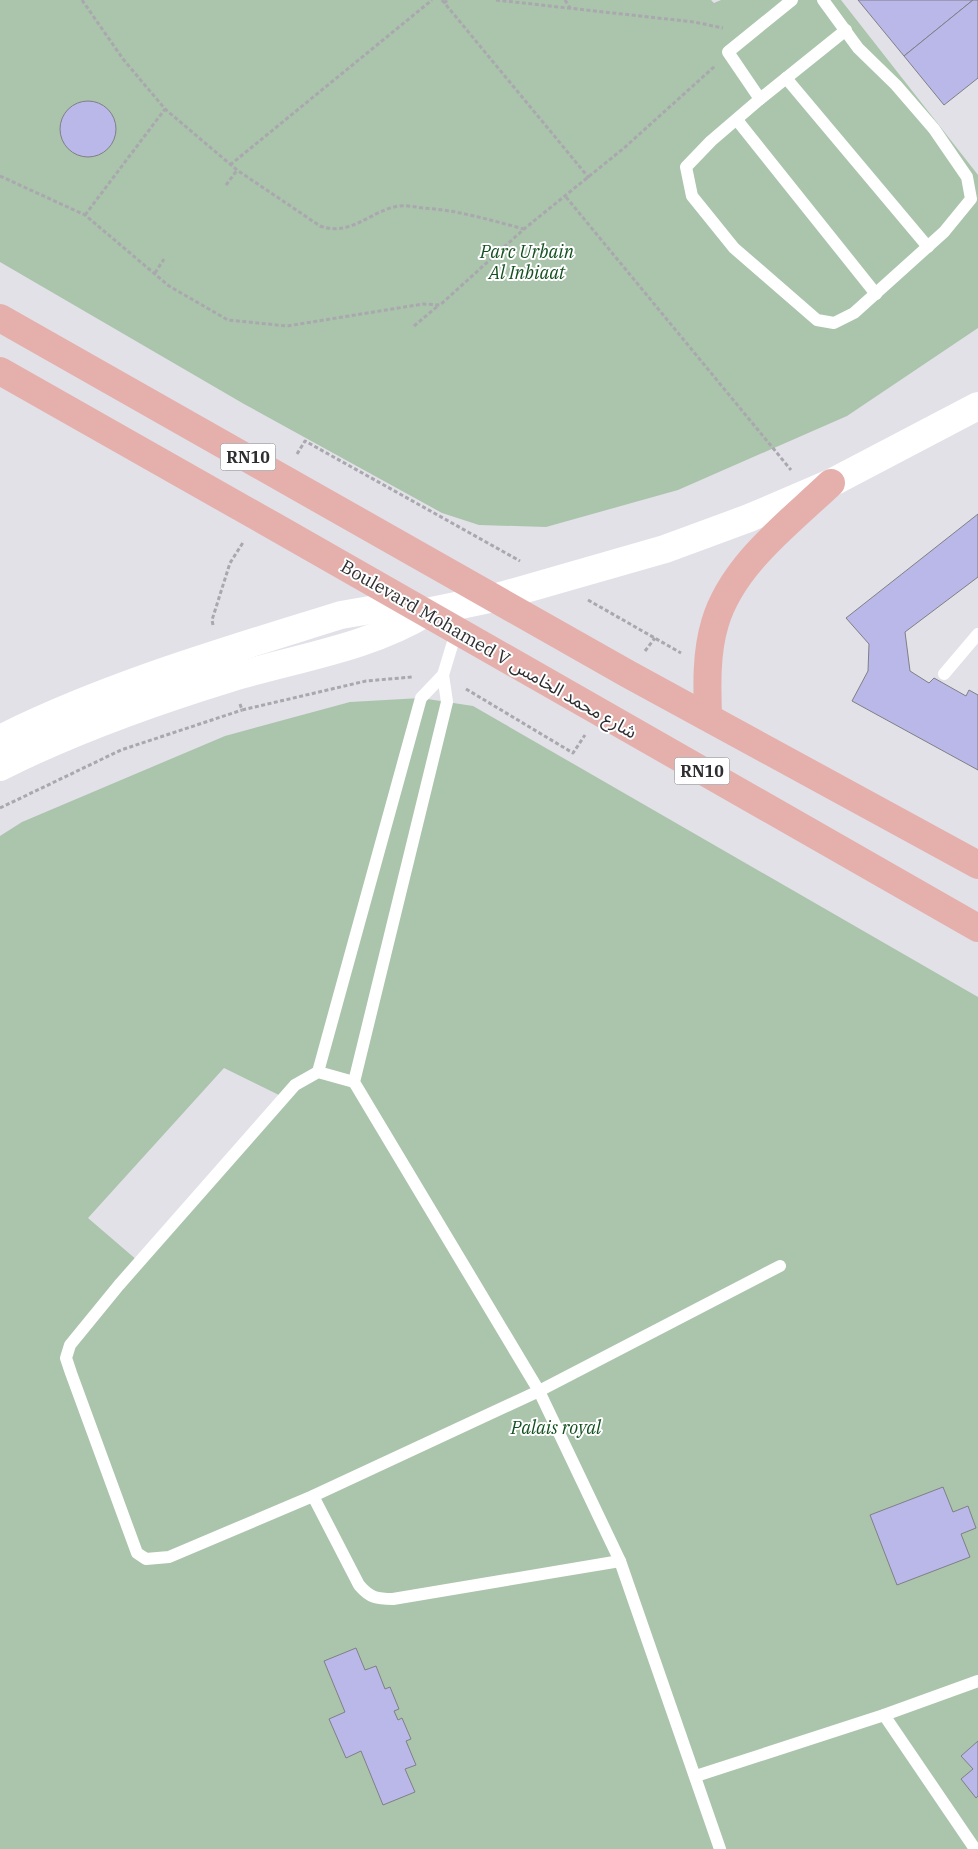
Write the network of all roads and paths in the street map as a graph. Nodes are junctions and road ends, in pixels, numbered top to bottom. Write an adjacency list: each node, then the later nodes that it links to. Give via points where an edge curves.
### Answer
1 (82, 0): 15 (path, via 124,60)
2 (432, 0): 17 (path)
3 (448, 0): 8 (path)
4 (496, 0): 9 (path)
5 (564, 0): 9 (path)
6 (792, 0): 11 (lane)
7 (823, 0): 10 (lane)
8 (443, 1): 20 (path)
9 (570, 8): 11 (path, via 694,22)
10 (846, 30): 13 (lane); 25 (lane, via 858,48 896,85 934,130 967,177 971,199)
11 (751, 34): 12 (lane)
12 (728, 52): 14 (lane); 20 (path, via 691,89)
13 (786, 78): 14 (lane); 25 (lane)
14 (760, 99): 16 (lane)
15 (165, 109): 17 (path); 23 (path)
16 (737, 120): 28 (lane); 28 (lane, via 686,167 692,196 734,248 818,320 834,323 854,313)
17 (230, 164): 18 (path)
18 (237, 170): 21 (path); 24 (path, via 320,226 334,230 400,206 448,210)
19 (0, 176): 23 (path)
20 (589, 178): 22 (path)
21 (226, 185)
22 (566, 197): 24 (path); 35 (path)
23 (85, 215): 27 (path)
24 (524, 229): 29 (path)
25 (928, 247): 28 (lane)
26 (164, 259): 27 (path)
27 (155, 273): 29 (path, via 169,286 228,320 287,326 423,304)
28 (876, 294)
29 (440, 305): 31 (path)
30 (0, 318): 34 (main road, RN10)
31 (414, 326)
32 (0, 370): 38 (main road, Boulevard Mohamed V شارع محمد الخامس / RN10)
33 (978, 406): 35 (street)
34 (284, 477): 36 (path, via 305,441); 37 (main road, RN10)
35 (820, 488): 36 (street, via 665,549); 41 (main road, via 736,579 715,622)
36 (556, 581): 37 (street); 41 (path)
37 (494, 598): 38 (street); 45 (main road, RN10)
38 (427, 612): 39 (main road, Boulevard Mohamed V شارع محمد الخامس / RN10); 46 (street, via 379,610 341,615 150,676); 47 (street, via 392,631 230,678 82,730)
39 (457, 629): 43 (lane); 50 (main road, Boulevard Mohamed V شارع محمد الخامس / RN10)
40 (978, 634): 42 (lane)
41 (707, 668): 45 (main road)
42 (944, 674)
43 (443, 675): 51 (lane, via 421,698); 52 (lane, via 447,702)
44 (242, 710): 48 (path, via 121,750)
45 (708, 717): 49 (main road, RN10)
46 (0, 739)
47 (0, 767)
48 (0, 808)
49 (978, 865)
50 (978, 928)
51 (318, 1072): 52 (lane); 55 (lane, via 295,1085 119,1285 70,1345 66,1358 137,1554 146,1559 169,1557)
52 (354, 1082): 54 (lane)
53 (780, 1266): 54 (lane)
54 (538, 1391): 55 (lane); 56 (lane)
55 (313, 1496): 56 (lane, via 359,1585 369,1596 379,1599)
56 (620, 1560): 59 (lane)
57 (978, 1681): 58 (lane)
58 (884, 1715): 59 (lane); 61 (lane)
59 (696, 1776): 60 (lane)
60 (720, 1849)
61 (974, 1849)

